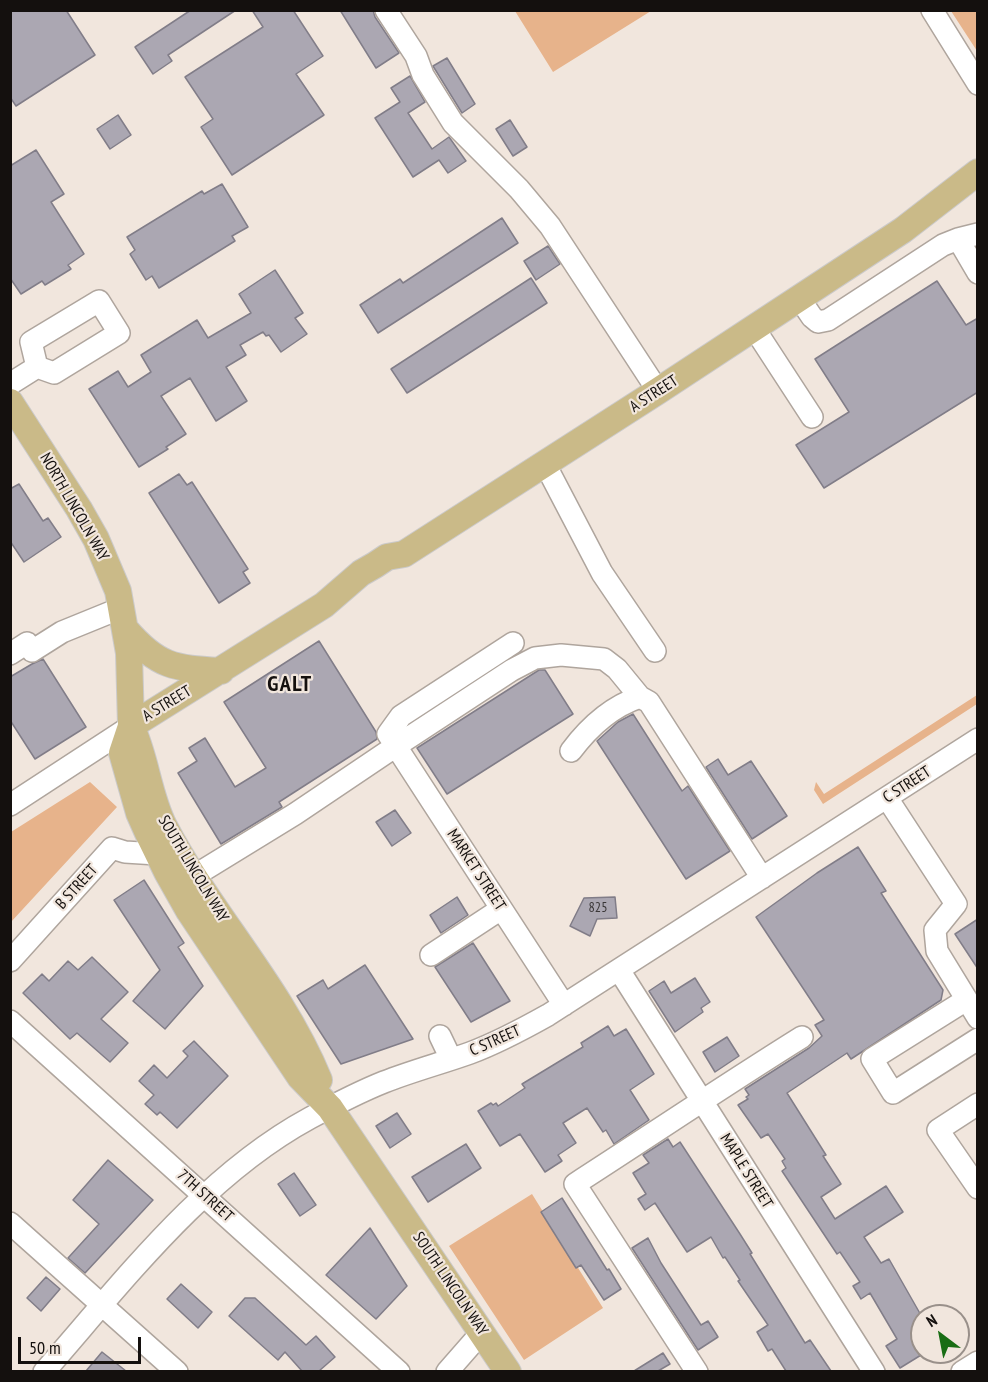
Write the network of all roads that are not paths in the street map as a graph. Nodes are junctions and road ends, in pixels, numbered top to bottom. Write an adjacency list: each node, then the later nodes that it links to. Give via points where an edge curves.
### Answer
1 (386, 10): 14 (street, via 453,123 550,226)
2 (932, 10): 3 (street)
3 (978, 84)
4 (978, 153): 7 (main road, A STREET, via 931,192)
5 (978, 172): 7 (main road, A STREET)
6 (978, 191): 7 (main road, A STREET, via 946,213)
7 (903, 230): 10 (main road, A STREET)
8 (968, 236): 9 (street); 10 (street, via 943,245 828,320 818,322)
9 (978, 273)
10 (799, 298): 11 (main road, A STREET)
11 (754, 327): 14 (main road, A STREET); 16 (street)
12 (37, 367): 13 (street)
13 (10, 384)
14 (658, 391): 17 (main road, A STREET)
15 (10, 402): 18 (main road, NORTH LINCOLN WAY, via 96,538 109,566)
16 (812, 417)
17 (545, 464): 20 (street, via 602,573); 22 (main road, A STREET, via 404,554 387,557 368,569 324,605)
18 (124, 619): 21 (street, via 62,632 32,651 27,643); 22 (main road, via 142,649 170,665); 24 (main road, NORTH LINCOLN WAY)
19 (513, 643): 26 (street, via 401,716)
20 (655, 651)
21 (10, 654)
22 (221, 671): 24 (main road, A STREET)
23 (640, 697): 26 (street, via 604,659 561,655 535,658); 27 (street, via 623,703); 32 (street, via 649,702)
24 (131, 726): 29 (street, A STREET); 30 (main road, SOUTH LINCOLN WAY, via 122,753 139,813); 31 (main road, SOUTH LINCOLN WAY, via 163,824)
25 (978, 739): 28 (street, C STREET)
26 (392, 740): 31 (street, via 296,814); 33 (street, MARKET STREET)
27 (571, 751)
28 (887, 798): 32 (street, C STREET); 37 (street, via 956,904 935,930 937,951)
29 (10, 805)
30 (157, 854): 35 (street, B STREET, via 112,848); 47 (main road, SOUTH LINCOLN WAY, via 189,911 300,1077)
31 (194, 876): 47 (main road, SOUTH LINCOLN WAY, via 279,993)
32 (762, 878): 36 (street, C STREET)
33 (501, 909): 34 (street); 38 (street, MARKET STREET)
34 (431, 955)
35 (10, 961)
36 (619, 970): 38 (street, C STREET); 45 (street, MAPLE STREET)
37 (966, 1000): 39 (street); 43 (street, via 872,1059 893,1093)
38 (564, 1005): 44 (street, C STREET, via 514,1034)
39 (978, 1018)
40 (10, 1021): 49 (street, 7TH STREET)
41 (440, 1036): 44 (street)
42 (802, 1038): 45 (street)
43 (978, 1039)
44 (451, 1059): 47 (street, C STREET, via 382,1083)
45 (703, 1102): 59 (street, via 575,1184); 60 (street, MAPLE STREET)
46 (978, 1104): 48 (street, via 938,1130)
47 (330, 1108): 49 (street, C STREET, via 273,1141); 52 (main road, SOUTH LINCOLN WAY)
48 (978, 1188)
49 (204, 1196): 51 (street, C STREET); 56 (street, 7TH STREET)
50 (10, 1223): 51 (street)
51 (103, 1305): 54 (street, C STREET); 55 (street)
52 (482, 1332): 57 (street); 58 (main road, SOUTH LINCOLN WAY)
53 (978, 1362): 61 (street)
54 (44, 1371)
55 (177, 1371)
56 (399, 1371)
57 (447, 1371)
58 (508, 1371)
59 (697, 1371)
60 (874, 1371)
61 (962, 1371)

